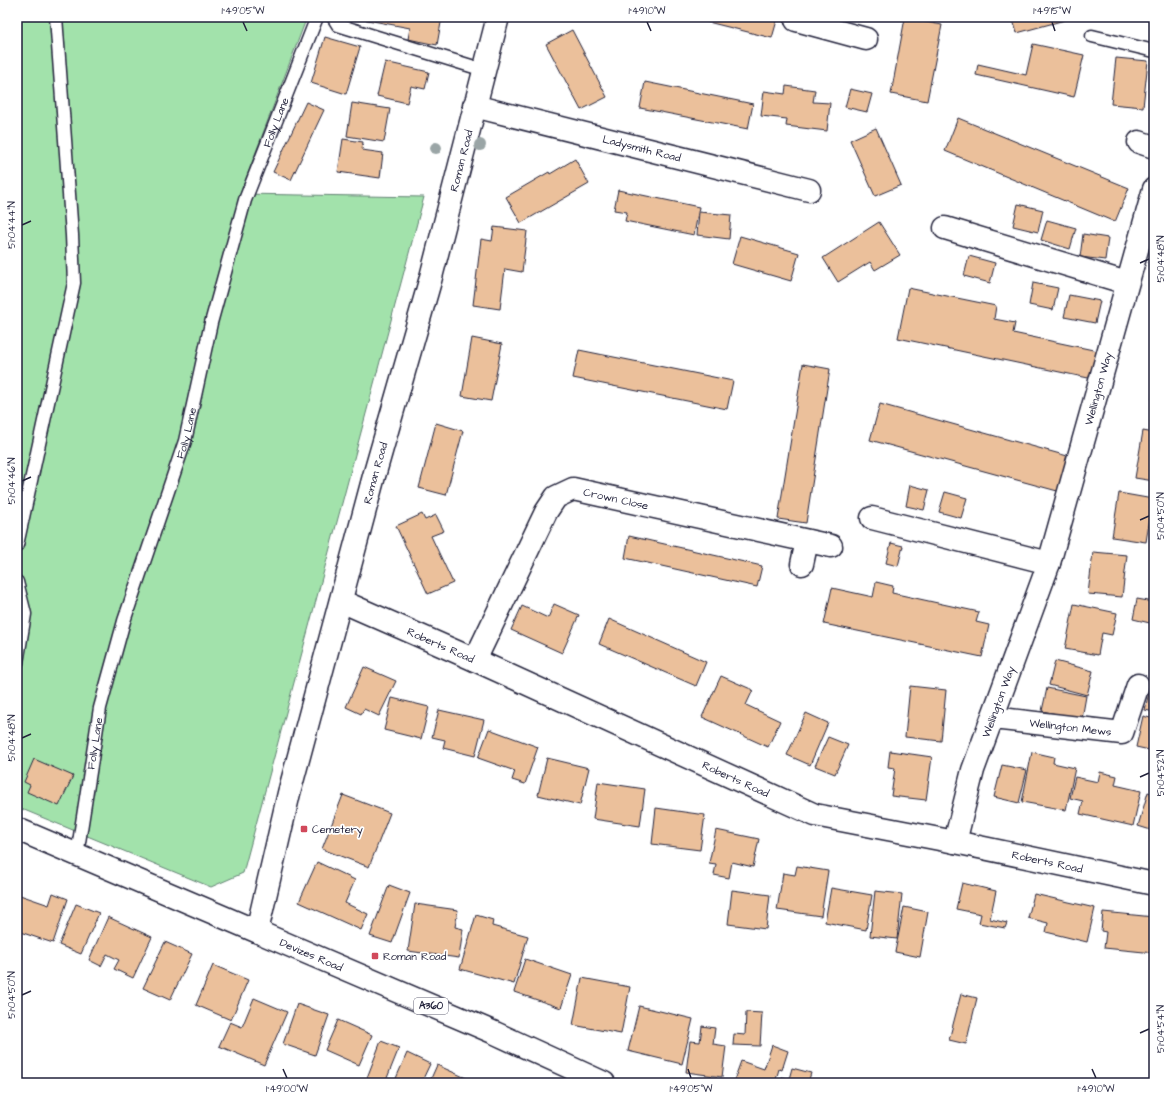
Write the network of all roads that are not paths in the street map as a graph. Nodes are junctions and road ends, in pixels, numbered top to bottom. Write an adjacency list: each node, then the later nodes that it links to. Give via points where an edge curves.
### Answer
1 (56, 17): 16 (lane, via 74,283)
2 (317, 17): 29 (lane, Folly Lane, via 245,200 212,323 185,441 124,621 100,708)
3 (333, 17): 9 (lane, via 338,25)
4 (498, 17): 9 (street, Roman Road)
5 (796, 17): 7 (street, via 796,20)
6 (1092, 36): 8 (lane)
7 (866, 39)
8 (1154, 51)
9 (484, 70): 10 (street, Roman Road)
10 (474, 106): 12 (street, Ladysmith Road); 22 (street, Roman Road, via 430,281)
11 (1154, 189): 14 (street, Wellington Way)
12 (809, 190)
13 (945, 228): 14 (street)
14 (1127, 284): 19 (street, Wellington Way)
15 (872, 518): 19 (street)
16 (17, 541)
17 (807, 541): 18 (street, Crown Close); 20 (street); 23 (street, Crown Close, via 573,489 556,497 546,512)
18 (831, 546)
19 (1049, 563): 26 (street, Wellington Way)
20 (802, 564)
21 (18, 588): 24 (lane, via 25,614)
22 (341, 601): 23 (street, Roberts Road); 31 (street, Roman Road, via 289,793)
23 (475, 660): 28 (street, Roberts Road, via 815,815)
24 (17, 662)
25 (1138, 685): 26 (street, Wellington Mews, via 1122,734)
26 (993, 718): 28 (street, Wellington Way, via 973,770)
27 (17, 829): 29 (street, Devizes Road / A360)
28 (955, 842): 30 (street, Roberts Road)
29 (77, 854): 31 (street, Devizes Road / A360)
30 (1154, 884)
31 (258, 931): 32 (street, Devizes Road / A360)
32 (604, 1083)

